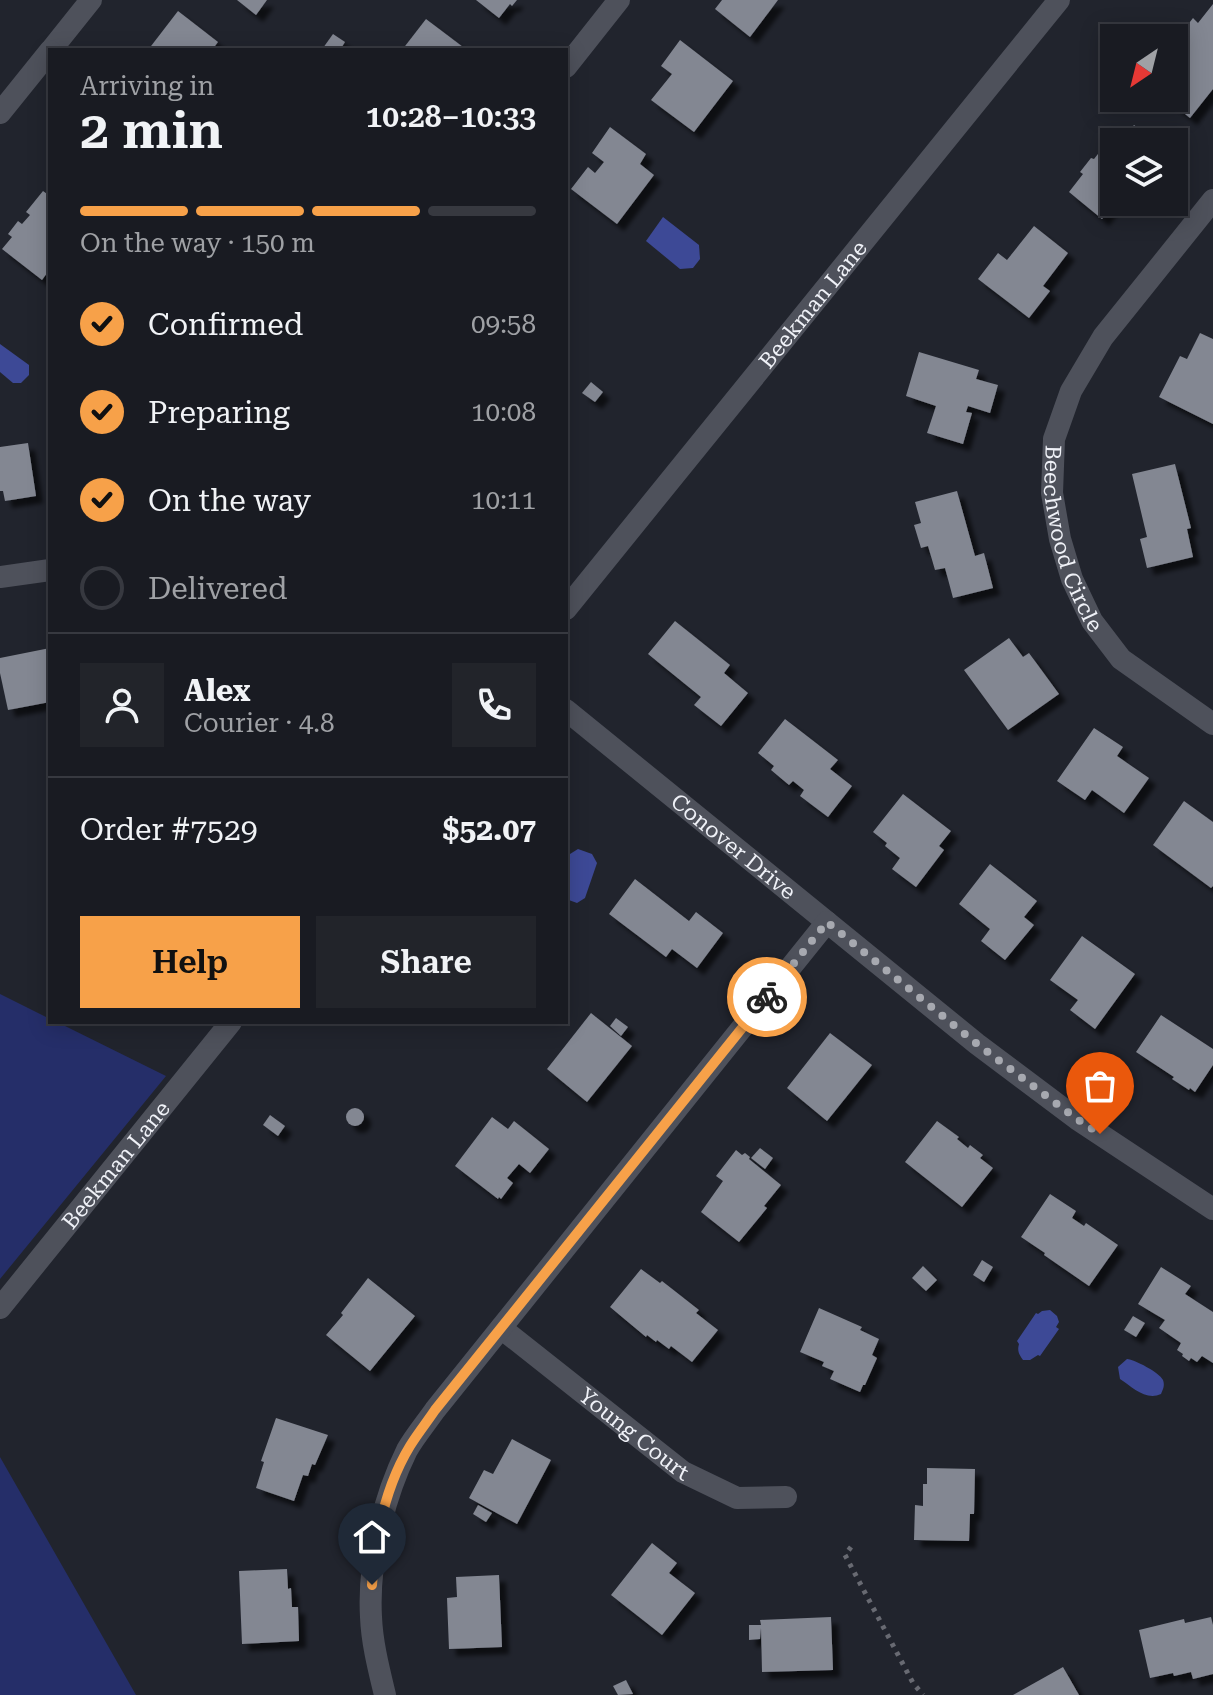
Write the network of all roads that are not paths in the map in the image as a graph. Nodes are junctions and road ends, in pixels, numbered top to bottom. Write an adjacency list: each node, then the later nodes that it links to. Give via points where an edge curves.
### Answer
1 (91, 0): 4 (street)
2 (619, 0): 6 (street)
3 (1059, 0): 11 (street, Beekman Lane)
4 (52, 48)
5 (48, 53): 7 (street)
6 (568, 64)
7 (0, 113)
8 (1213, 200): 13 (street, Beechwood Circle, via 1103,337 1071,391 1054,439 1052,493 1072,579 1092,621 1121,659)
9 (48, 570): 10 (street)
10 (0, 577)
11 (568, 607)
12 (568, 712): 14 (street, Conover Drive)
13 (1213, 724)
14 (827, 922): 16 (street, Conover Drive, via 1077,1119); 18 (street)
15 (229, 1024): 17 (street, Beekman Lane)
16 (1213, 1209)
17 (0, 1308)
18 (501, 1328): 19 (street, Young Court, via 683,1472 737,1498); 20 (street, via 409,1448 387,1496 374,1554 371,1616)
19 (786, 1497)
20 (385, 1695)

